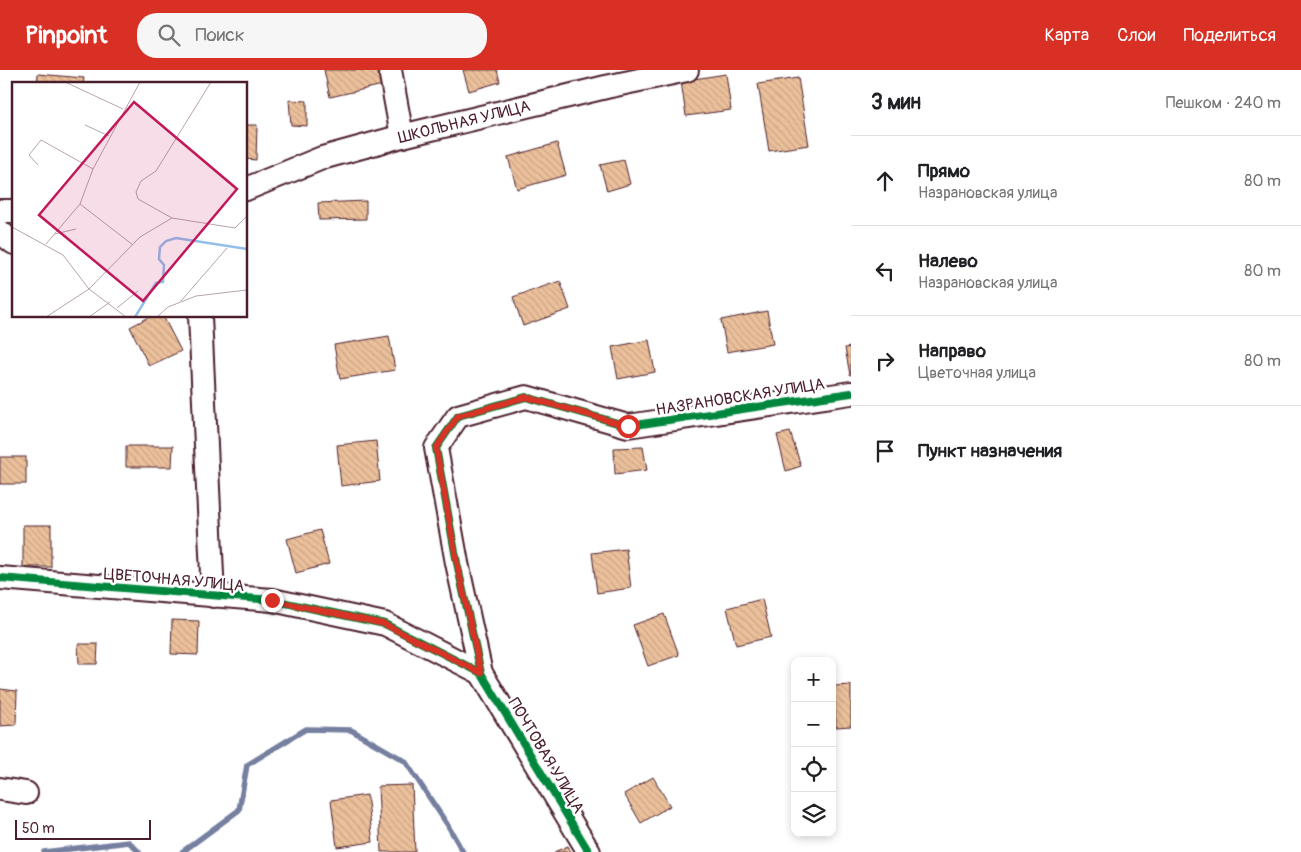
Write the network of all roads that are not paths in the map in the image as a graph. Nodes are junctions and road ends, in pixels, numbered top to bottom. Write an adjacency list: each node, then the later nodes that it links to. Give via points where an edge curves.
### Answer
1 (390, 70): 4 (street)
2 (687, 70): 3 (street, ШКОЛЬНАЯ УЛИЦА)
3 (604, 79): 4 (street, ШКОЛЬНАЯ УЛИЦА)
4 (402, 136): 5 (street, ШКОЛЬНАЯ УЛИЦА, via 322,158)
5 (248, 188)
6 (0, 232): 7 (street)
7 (12, 241)
8 (200, 318): 11 (street)
9 (851, 393): 12 (street, НАЗРАНОВСКАЯ УЛИЦА, via 628,426 526,397 458,416 436,448)
10 (0, 578): 11 (street, ЦВЕТОЧНАЯ УЛИЦА)
11 (213, 596): 12 (street, ЦВЕТОЧНАЯ УЛИЦА, via 272,600 384,624)
12 (481, 673): 15 (street, ПОЧТОВАЯ УЛИЦА)
13 (0, 789): 14 (street)
14 (26, 792)
15 (590, 852)

